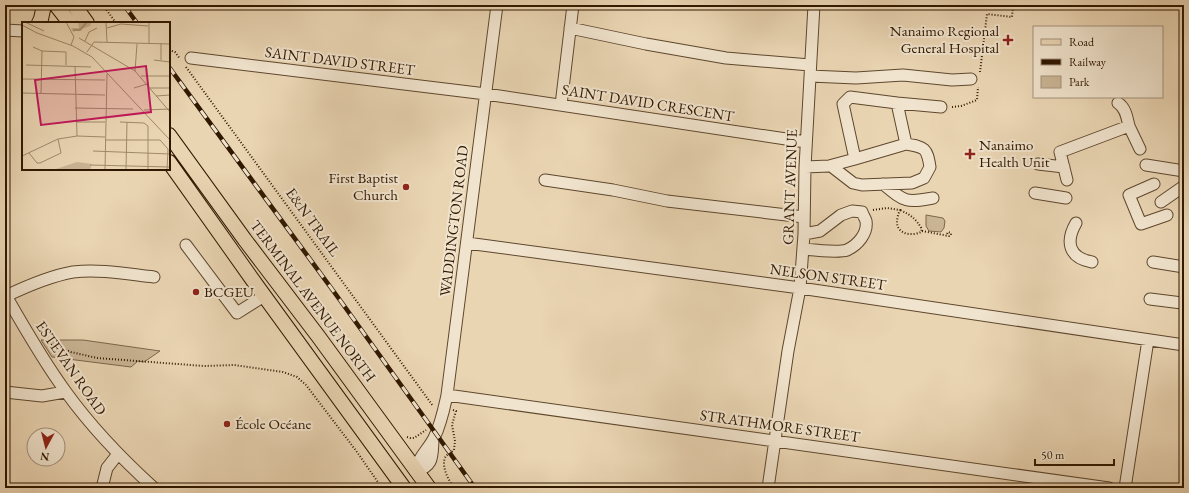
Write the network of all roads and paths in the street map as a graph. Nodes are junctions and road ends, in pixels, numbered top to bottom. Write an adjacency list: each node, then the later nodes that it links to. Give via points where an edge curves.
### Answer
1 (44, 5): 11 (main road)
2 (56, 5): 12 (main road)
3 (74, 5): 13 (main road)
4 (103, 5): 14 (path)
5 (497, 5): 22 (street, WADDINGTON ROAD)
6 (573, 5): 15 (street)
7 (814, 5): 20 (street, GRANT AVENUE)
8 (1012, 5): 21 (path, via 1012,16 987,14)
9 (1184, 8): 10 (path)
10 (1181, 11)
11 (40, 22)
12 (69, 22)
13 (86, 22)
14 (115, 22)
15 (570, 28): 20 (street, via 646,44); 25 (street)
16 (5, 30): 17 (street)
17 (22, 31)
18 (170, 50): 76 (path, E&N TRAIL, via 175,52 184,64 428,400)
19 (191, 58): 22 (street, SAINT DAVID STREET)
20 (810, 71): 21 (street, via 856,78 903,75); 29 (street, GRANT AVENUE)
21 (976, 80): 26 (path, via 977,100 961,106)
22 (486, 94): 25 (street, SAINT DAVID CRESCENT); 57 (street, WADDINGTON ROAD)
23 (897, 103): 26 (street); 30 (street); 32 (street, via 850,97 843,104)
24 (1118, 103): 27 (street, via 1127,115)
25 (561, 105): 29 (street, SAINT DAVID CRESCENT)
26 (941, 107)
27 (1129, 126): 31 (street); 38 (street, via 1060,152)
28 (170, 136): 82 (main road, TERMINAL AVENUE NORTH)
29 (806, 142): 37 (street, GRANT AVENUE)
30 (906, 144): 32 (street); 42 (street, via 920,146 928,154 930,167 924,178 912,183)
31 (1140, 149)
32 (855, 159): 36 (street)
33 (170, 163): 66 (main road)
34 (1038, 164): 38 (street)
35 (1146, 165): 39 (street)
36 (831, 166): 37 (street); 42 (street, via 853,183)
37 (805, 167): 51 (street, GRANT AVENUE)
38 (1064, 167): 41 (street)
39 (1184, 171)
40 (545, 180): 51 (street, via 666,201)
41 (1067, 180)
42 (883, 184): 46 (street, via 902,200)
43 (1154, 184): 52 (street, via 1129,195 1141,224)
44 (1184, 186): 48 (street)
45 (1036, 193): 47 (street)
46 (933, 198)
47 (1066, 198)
48 (1161, 202)
49 (900, 210): 50 (path, via 888,208); 54 (path, via 916,219); 54 (path, via 897,222 902,232 918,234)
50 (862, 212): 55 (street, via 852,211 841,215 820,230); 59 (street, via 866,220 864,232 860,241 846,250)
51 (804, 216): 55 (street, GRANT AVENUE)
52 (1167, 216)
53 (1076, 223): 60 (street, via 1070,243 1072,250 1077,257)
54 (922, 231): 56 (path)
55 (804, 234): 59 (street, GRANT AVENUE)
56 (946, 236)
57 (467, 243): 64 (street, NELSON STREET); 74 (street, WADDINGTON ROAD)
58 (186, 245): 66 (street, via 238,314)
59 (803, 249): 64 (street, GRANT AVENUE)
60 (1092, 262)
61 (1153, 262): 62 (street)
62 (1184, 267)
63 (154, 277): 65 (street, via 73,272)
64 (800, 288): 69 (street, NELSON STREET); 80 (street, GRANT AVENUE)
65 (6, 295): 71 (street, ESTEVAN ROAD)
66 (264, 296): 75 (main road)
67 (1150, 299): 68 (street, via 1182,303)
68 (1184, 301)
69 (1148, 340): 70 (street, NELSON STREET); 92 (street)
70 (1184, 345)
71 (38, 350): 73 (street, ESTEVAN ROAD); 85 (path, via 53,345 96,358 204,366 234,365 283,372 297,377 306,385)
72 (5, 392): 73 (street, via 42,396)
73 (65, 392): 81 (street, ESTEVAN ROAD)
74 (447, 394): 80 (street, STRATHMORE STREET); 82 (street, WADDINGTON ROAD, via 433,440 417,462)
75 (340, 399): 82 (main road, via 364,417 395,461 405,469); 86 (main road)
76 (437, 408)
77 (456, 411): 89 (path, via 452,425 454,450 446,457 444,463 446,474)
78 (429, 424): 79 (path, via 425,431 414,438)
79 (403, 434)
80 (775, 440): 90 (street, GRANT AVENUE); 91 (street, STRATHMORE STREET)
81 (118, 454): 83 (street, via 107,468); 84 (street, ESTEVAN ROAD)
82 (416, 471): 87 (main road); 88 (main road, TERMINAL AVENUE NORTH)
83 (102, 488)
84 (154, 488)
85 (382, 488)
86 (404, 488)
87 (418, 488)
88 (429, 488)
89 (454, 488)
90 (768, 488)
91 (1109, 488)
92 (1125, 488)

